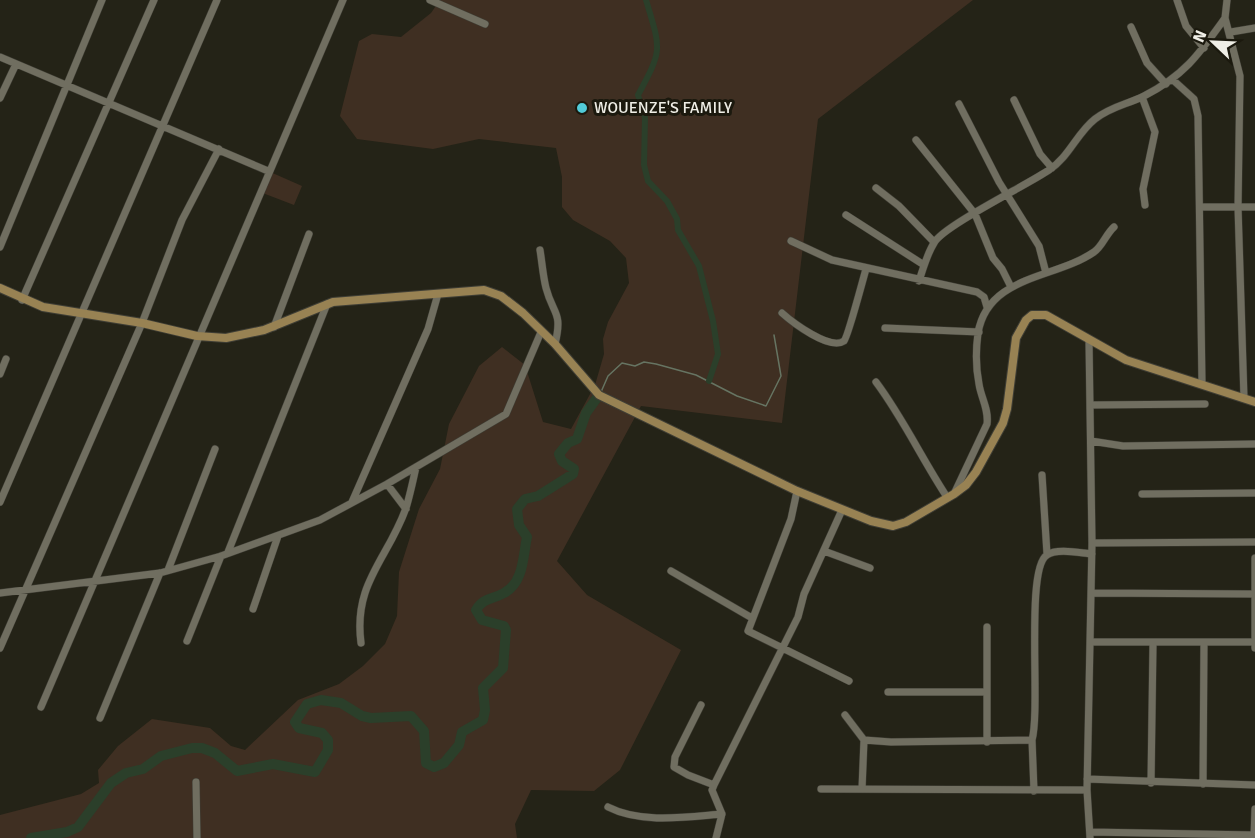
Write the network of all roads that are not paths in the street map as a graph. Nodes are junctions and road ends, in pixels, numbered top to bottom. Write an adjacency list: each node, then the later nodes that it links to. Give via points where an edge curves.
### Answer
1 (102, 0): 18 (street)
2 (154, 0): 22 (street)
3 (217, 0): 24 (street)
4 (343, 0): 28 (street)
5 (430, 0): 9 (street)
6 (1177, 0): 13 (street, via 1186,26)
7 (1227, 0): 8 (street)
8 (1226, 18): 12 (street); 13 (street)
9 (485, 24)
10 (1131, 27): 17 (street, via 1148,63)
11 (1255, 28): 12 (street)
12 (1231, 32): 33 (street, via 1240,76)
13 (1204, 48): 16 (street)
14 (0, 57): 15 (street)
15 (16, 64): 18 (street); 20 (street)
16 (1173, 80): 17 (street); 32 (street, via 1194,99 1198,116)
17 (1166, 84): 19 (street)
18 (67, 85): 22 (street); 41 (street)
19 (1142, 97): 27 (street, via 1114,106 1092,121); 31 (street, via 1155,132 1143,189)
20 (0, 98)
21 (1014, 100): 27 (street, via 1040,154)
22 (109, 101): 24 (street); 50 (street)
23 (959, 104): 30 (street, via 999,182)
24 (162, 125): 26 (street); 53 (street)
25 (916, 140): 35 (street)
26 (219, 149): 28 (street); 55 (street, via 182,220)
27 (1052, 168): 30 (street)
28 (268, 171): 60 (street, via 221,288)
29 (876, 188): 40 (street)
30 (1010, 195): 35 (street); 45 (street, via 1039,246)
31 (1145, 205)
32 (1201, 207): 33 (street); 66 (street)
33 (1238, 207): 34 (street); 67 (street)
34 (1255, 207)
35 (975, 214): 40 (street); 47 (street, via 993,258)
36 (846, 215): 43 (street)
37 (1114, 227): 45 (street, via 1094,252)
38 (309, 234): 56 (street)
39 (790, 241): 44 (street, via 832,260)
40 (934, 242): 43 (street)
41 (0, 247)
42 (540, 250): 62 (street, via 547,291 558,315)
43 (924, 265): 46 (street)
44 (866, 269): 46 (street); 54 (street, via 851,330 844,340 837,343 804,331)
45 (1046, 273): 47 (street)
46 (919, 281): 52 (street, via 977,292 984,297)
47 (1011, 287): 52 (street)
48 (0, 288): 50 (main road)
49 (438, 294): 51 (main road); 58 (main road, via 472,290 501,296); 82 (street, via 428,329)
50 (22, 300): 53 (main road)
51 (327, 303): 56 (main road); 89 (street)
52 (987, 307): 59 (street)
53 (83, 312): 55 (main road); 81 (street)
54 (782, 313)
55 (142, 323): 60 (main road); 98 (street)
56 (274, 327): 60 (main road, via 226,338)
57 (885, 328): 59 (street)
58 (541, 332): 62 (main road); 74 (street, via 506,414)
59 (979, 332): 80 (street, via 979,384 987,424)
60 (197, 336): 97 (street)
61 (1089, 341): 66 (main road, via 1126,360); 70 (street); 80 (main road, via 1046,315 1032,315 1026,320 1016,338 1003,423 976,472 966,485)
62 (555, 344): 77 (main road, via 598,396)
63 (6, 359): 64 (street)
64 (0, 374)
65 (876, 382): 80 (street, via 900,415 914,447)
66 (1202, 384): 67 (main road)
67 (1244, 398): 68 (main road)
68 (1255, 402)
69 (1204, 404): 70 (street)
70 (1090, 405): 71 (street)
71 (1091, 441): 72 (street, via 1123,446); 87 (street)
72 (1255, 444)
73 (215, 449): 94 (street)
74 (416, 467): 76 (street); 83 (street)
75 (1042, 475): 90 (street)
76 (387, 484): 82 (street); 83 (street)
77 (797, 491): 84 (main road); 103 (street, via 774,565)
78 (1255, 493): 79 (street)
79 (1142, 494)
80 (950, 495): 84 (main road, via 906,522 892,526)
81 (1, 498)
82 (352, 502): 85 (street)
83 (406, 509): 109 (street, via 364,590 359,616)
84 (842, 510): 88 (street)
85 (278, 536): 89 (street); 102 (street)
86 (1255, 542): 87 (street)
87 (1092, 543): 91 (street)
88 (824, 551): 93 (street); 113 (street)
89 (225, 554): 94 (street); 105 (street)
90 (1047, 554): 91 (street); 122 (street, via 1036,576)
91 (1092, 554): 100 (street)
92 (1255, 558): 101 (street)
93 (870, 568)
94 (168, 570): 96 (street)
95 (671, 571): 103 (street)
96 (159, 573): 97 (street); 120 (street)
97 (94, 582): 98 (street); 118 (street)
98 (24, 591): 99 (street); 111 (street)
99 (0, 592)
100 (1091, 592): 101 (street); 106 (street)
101 (1253, 594): 108 (street)
102 (253, 609)
103 (752, 618): 113 (street, via 750,634)
104 (987, 627): 116 (street)
105 (187, 641)
106 (1090, 642): 110 (street); 124 (street)
107 (1204, 642): 108 (street); 110 (street); 127 (street)
108 (1255, 642): 112 (street)
109 (360, 643)
110 (1153, 644): 126 (street)
111 (0, 648)
112 (1255, 648)
113 (782, 649): 114 (street); 128 (street)
114 (849, 681)
115 (888, 692): 116 (street)
116 (986, 692): 123 (street)
117 (701, 705): 128 (street, via 675,757 674,767)
118 (41, 707)
119 (845, 715): 121 (street)
120 (100, 718)
121 (864, 740): 123 (street); 131 (street)
122 (1032, 740): 123 (street); 133 (street)
123 (987, 742)
124 (1087, 780): 126 (street); 132 (street)
125 (196, 782): 139 (street)
126 (1151, 783): 127 (street)
127 (1203, 784): 129 (street)
128 (714, 785): 136 (street, via 712,790)
129 (1255, 785)
130 (821, 789): 131 (street)
131 (861, 789): 133 (street)
132 (1087, 790): 133 (street); 137 (street)
133 (1034, 791)
134 (608, 807): 136 (street, via 622,814 662,817)
135 (1255, 809): 138 (street)
136 (722, 814): 140 (street)
137 (1090, 835): 138 (street)
138 (1254, 836)
139 (196, 838)
140 (716, 838)

